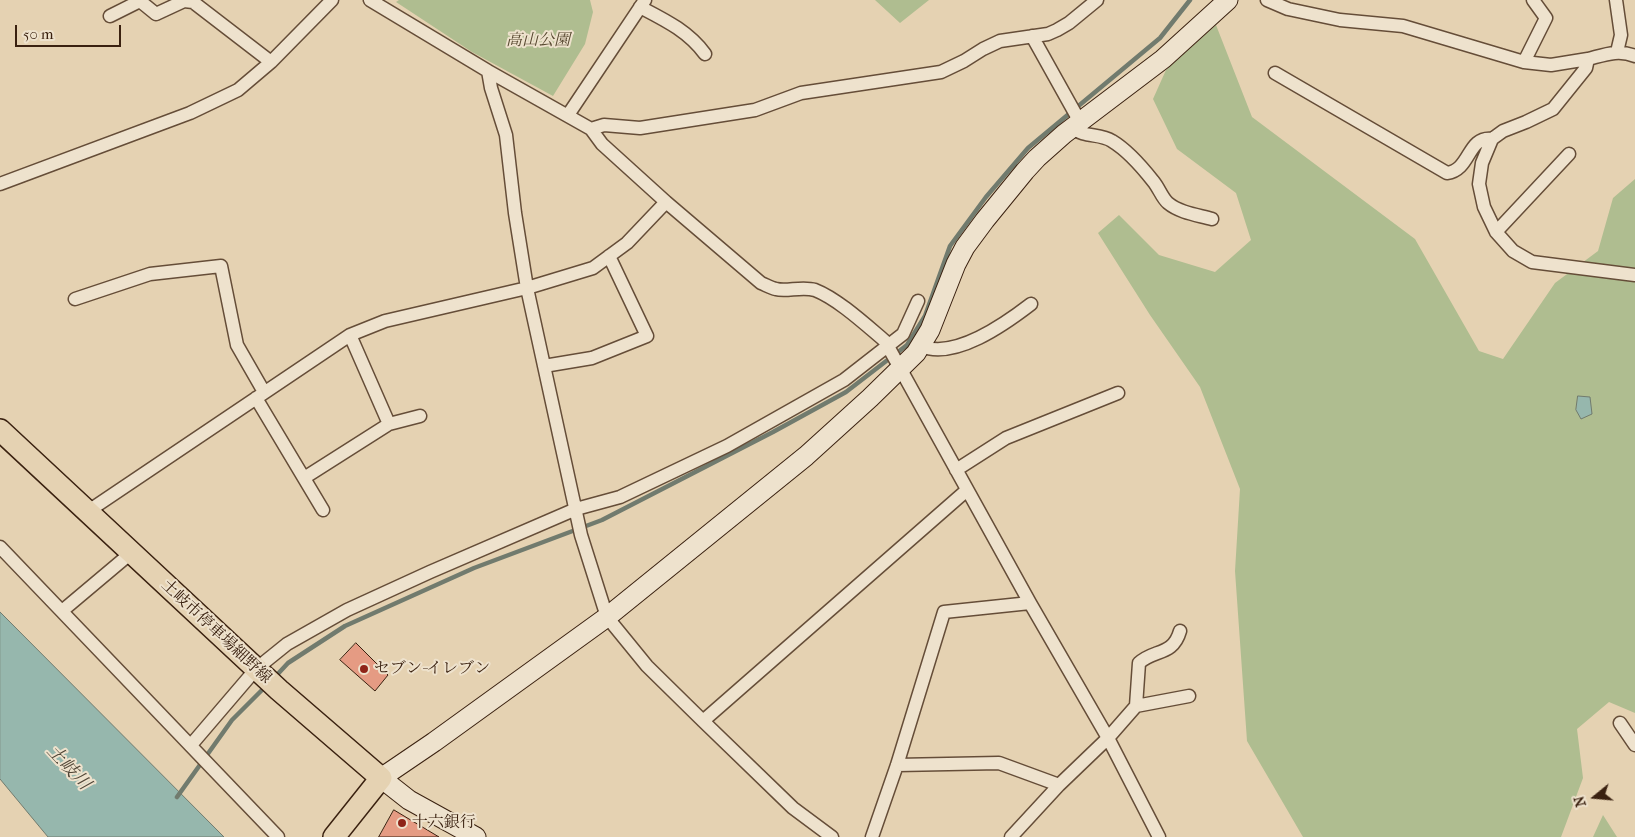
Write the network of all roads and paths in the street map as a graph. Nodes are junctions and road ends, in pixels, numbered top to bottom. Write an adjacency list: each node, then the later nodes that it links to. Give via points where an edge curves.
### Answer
1 (332, 0): 15 (street)
2 (370, 0): 17 (street)
3 (1097, 0): 10 (street, via 1069,24)
4 (1228, 0): 20 (street, via 1163,59)
5 (1267, 0): 16 (street, via 1288,9 1340,20 1403,26)
6 (1533, 0): 16 (street, via 1546,18)
7 (1616, 0): 11 (street, via 1621,35)
8 (643, 3): 12 (street, via 681,29); 19 (street)
9 (110, 16): 15 (street, via 140,1 156,14 184,1 193,2)
10 (1032, 36): 20 (street, via 1070,102); 21 (street, via 1000,41 941,72 801,93 755,110 640,128 604,125)
11 (1617, 52): 13 (street); 14 (street)
12 (705, 54)
13 (1635, 56)
14 (1588, 59): 16 (street, via 1551,65); 22 (street, via 1586,68 1553,109 1504,131)
15 (271, 62): 24 (street, via 238,90 218,101)
16 (1524, 62)
17 (488, 71): 19 (street); 30 (street, via 506,135)
18 (1275, 73): 22 (street, via 1447,173 1460,168 1477,142 1485,138)
19 (568, 115): 21 (street)
20 (1076, 122): 26 (street, via 1078,133 1110,139 1123,150 1154,181 1170,205); 35 (street, via 1031,164 970,240 956,264)
21 (591, 129): 25 (street, via 602,144)
22 (1492, 140): 27 (street, via 1482,163 1479,184 1484,207)
23 (1569, 154): 27 (street)
24 (0, 184)
25 (666, 202): 28 (street, via 627,243); 36 (street, via 761,283 776,290 814,290 860,320 885,341)
26 (1212, 219)
27 (1496, 232): 29 (street, via 1513,251 1532,262)
28 (609, 256): 30 (street, via 593,268); 37 (street, via 647,336 592,358)
29 (1635, 275)
30 (527, 288): 34 (street, via 385,321); 37 (street)
31 (75, 299): 39 (street, via 150,274 221,266 237,345)
32 (918, 301): 36 (street)
33 (1031, 304): 35 (street, via 986,334 960,346 928,349)
34 (350, 335): 39 (street); 41 (street)
35 (921, 346): 36 (street, via 916,353)
36 (894, 356): 43 (street); 48 (street, via 844,380 727,446 620,497); 53 (street, via 806,456)
37 (544, 366): 48 (street)
38 (1118, 393): 43 (street, via 1006,438)
39 (260, 395): 44 (street); 47 (street)
40 (420, 416): 41 (street)
41 (389, 424): 44 (street)
42 (0, 430): 47 (main road, 土岐市停車場細野線)
43 (956, 470): 45 (street)
44 (304, 478): 46 (street)
45 (967, 490): 51 (street); 58 (street)
46 (323, 510)
47 (87, 512): 50 (main road, 土岐市停車場細野線)
48 (576, 513): 53 (street); 55 (street, via 430,572 347,610 287,644)
49 (0, 547): 52 (street)
50 (131, 553): 52 (street); 55 (main road, 土岐市停車場細野線)
51 (1030, 603): 60 (street); 63 (street, via 944,612)
52 (62, 610): 62 (street)
53 (607, 617): 58 (street, via 647,666); 64 (street)
54 (1180, 631): 57 (street, via 1170,648 1145,657 1139,663)
55 (260, 672): 62 (street); 64 (main road, 土岐市停車場細野線)
56 (1189, 696): 57 (street)
57 (1136, 706): 60 (street)
58 (703, 721): 69 (street, via 792,808)
59 (1620, 724): 61 (street)
60 (1108, 738): 65 (street); 72 (street)
61 (1635, 745)
62 (195, 749): 66 (street)
63 (897, 765): 65 (street, via 999,763); 70 (street)
64 (381, 778): 67 (main road); 68 (street, via 409,800)
65 (1059, 785): 71 (street)
66 (278, 837)
67 (334, 837)
68 (476, 837)
69 (832, 837)
70 (872, 837)
71 (1011, 837)
72 (1159, 837)

